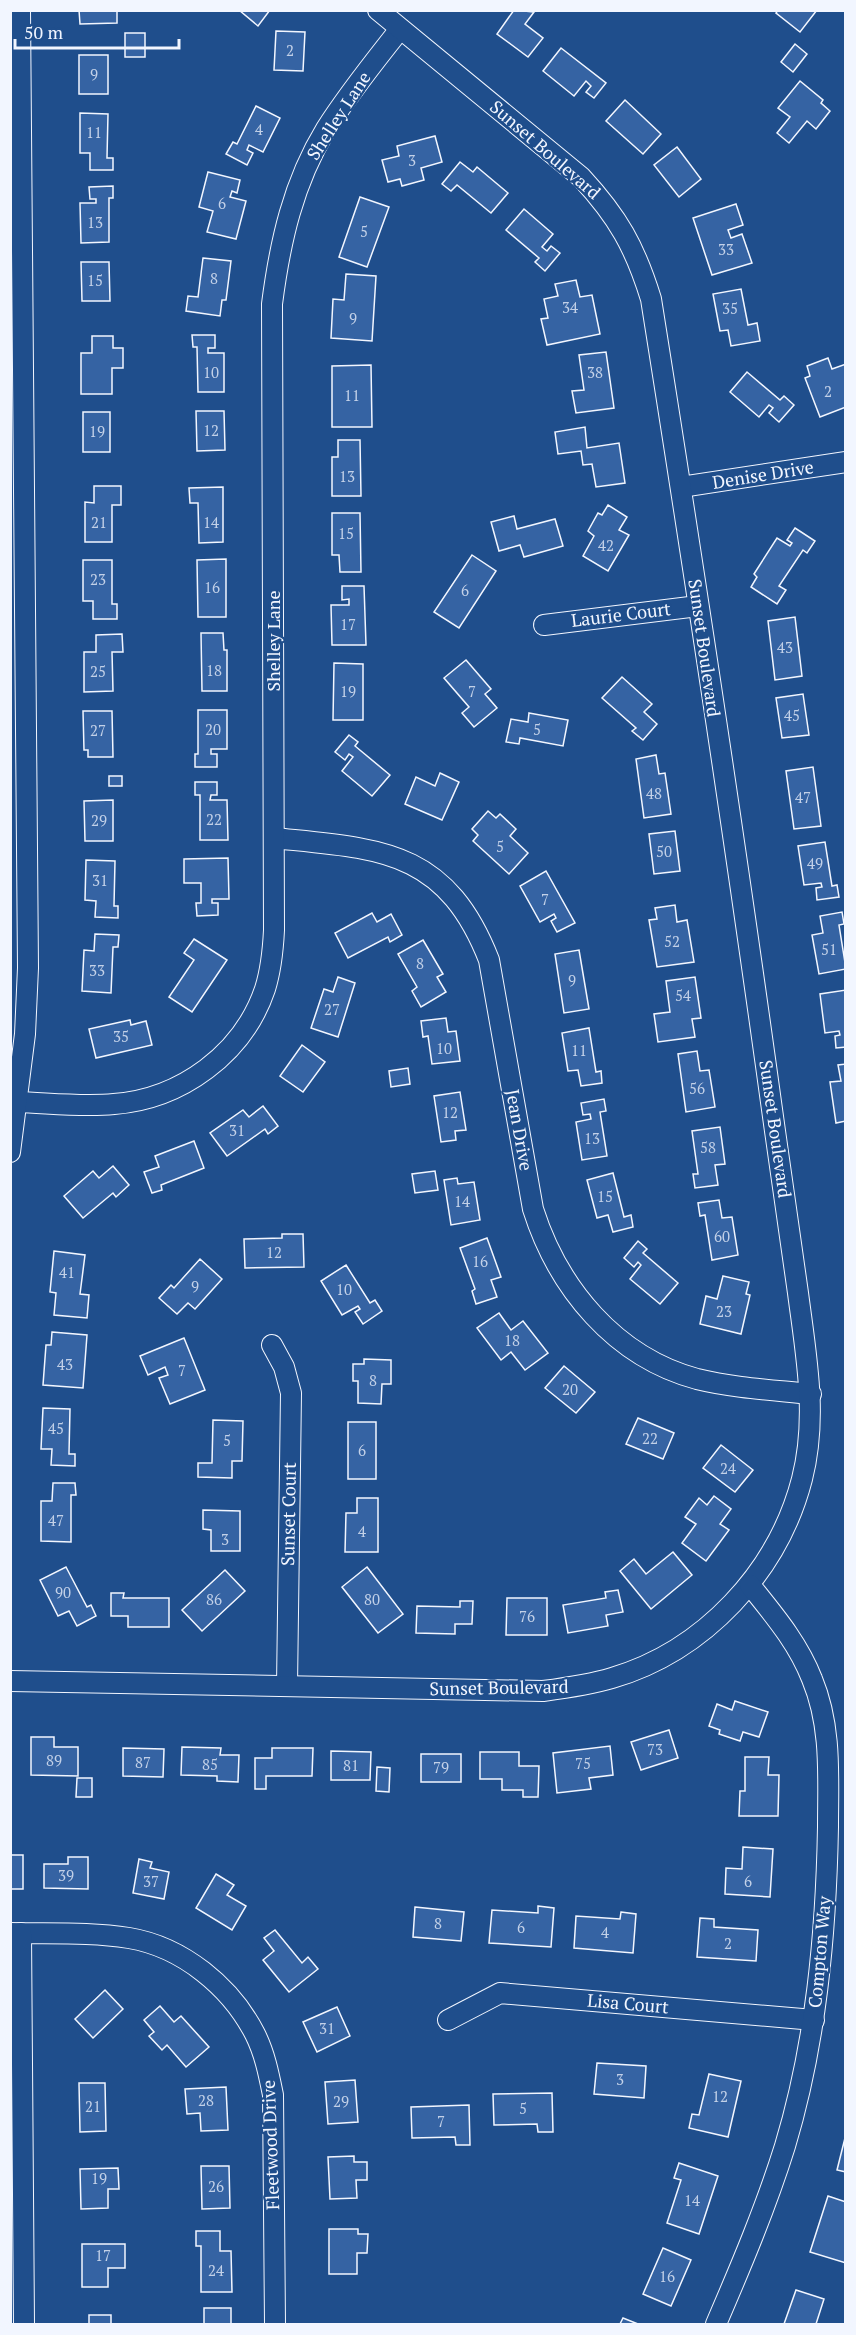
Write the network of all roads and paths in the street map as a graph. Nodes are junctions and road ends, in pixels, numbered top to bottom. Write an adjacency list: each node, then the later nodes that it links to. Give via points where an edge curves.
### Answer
1 (20, 10): 9 (street, via 28,968)
2 (378, 10): 3 (street, Sunset Boulevard)
3 (400, 29): 5 (street, Sunset Boulevard, via 581,177 604,201 625,233 651,299); 8 (street, Shelley Lane, via 325,130 289,211 278,257 272,304)
4 (846, 462): 5 (street, Denise Drive)
5 (681, 487): 6 (street, Sunset Boulevard)
6 (698, 606): 7 (street, Laurie Court); 12 (street, Sunset Boulevard)
7 (544, 625)
8 (274, 838): 9 (street, Shelley Lane, via 272,960 255,1013 218,1060 195,1078 143,1100 113,1104); 12 (street, Jean Drive, via 384,852 439,882 462,906 478,931 489,960 540,1231 555,1265 576,1297 602,1324 631,1348 695,1378 728,1386)
9 (17, 1102): 10 (street)
10 (10, 1152)
11 (272, 1345): 15 (street, Sunset Court, via 284,1367 291,1393)
12 (811, 1394): 13 (street, Sunset Boulevard, via 802,1479 773,1551)
13 (750, 1585): 15 (street, Sunset Boulevard, via 713,1623 682,1646 615,1678 582,1686 543,1691); 18 (street, Compton Way, via 799,1650 813,1680 829,1750 823,1945)
14 (10, 1681): 15 (street, Sunset Boulevard)
15 (287, 1686)
16 (16, 1933): 19 (street); 20 (street, Fleetwood Drive, via 131,1938 164,1949 194,1965 239,2008 256,2035 273,2096)
17 (448, 2020): 18 (street, Lisa Court, via 500,1993)
18 (814, 2020): 21 (street, Compton Way, via 785,2144 762,2214)
19 (24, 2325)
20 (275, 2325)
21 (716, 2325)

